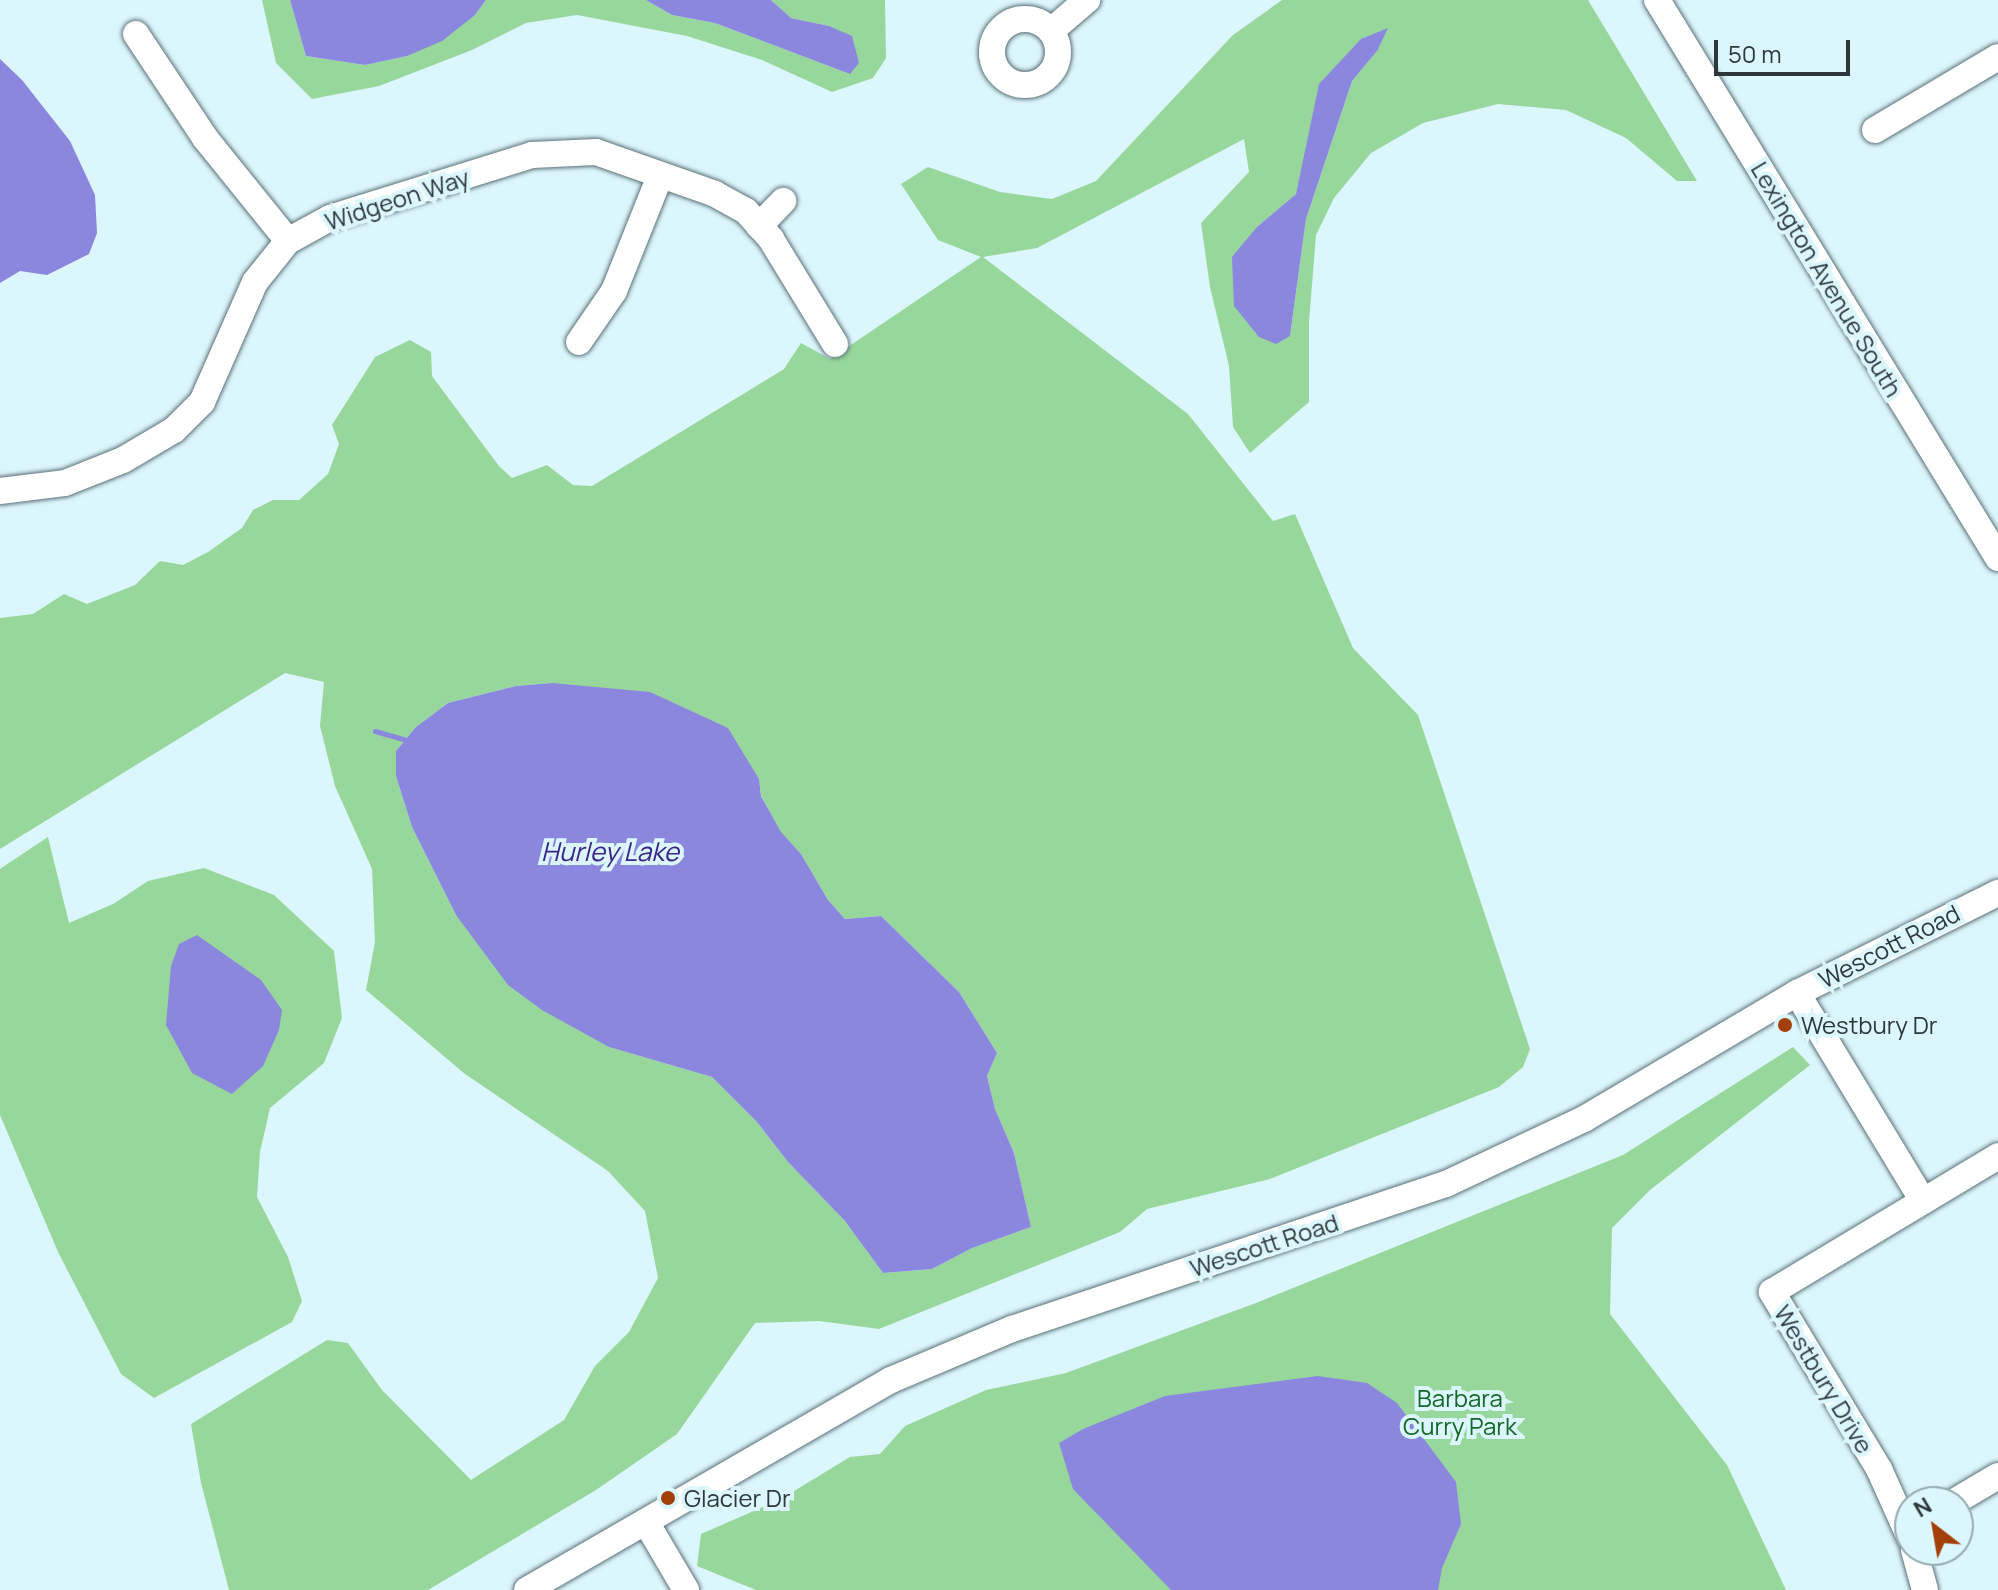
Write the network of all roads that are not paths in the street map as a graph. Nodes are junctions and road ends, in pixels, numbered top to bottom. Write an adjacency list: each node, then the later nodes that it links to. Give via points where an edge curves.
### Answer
1 (1087, 0): 3 (street)
2 (1657, 0): 14 (street, Lexington Avenue South)
3 (1051, 31)
4 (136, 34): 10 (street, via 205,138)
5 (1998, 57): 6 (street)
6 (1875, 130)
7 (660, 176): 9 (street, Widgeon Way, via 715,194 746,211); 10 (street, Widgeon Way, via 596,152 532,155 330,218); 11 (street, via 614,291)
8 (783, 201): 9 (street)
9 (759, 226): 12 (street, Widgeon Way)
10 (288, 241): 13 (street, Widgeon Way, via 255,282 202,402 174,430 123,460 65,483)
11 (579, 342)
12 (835, 344)
13 (0, 491)
14 (1998, 558)
15 (1998, 893): 16 (street, Wescott Road)
16 (1797, 993): 18 (street); 22 (street, Wescott Road, via 1584,1119 1446,1184 1012,1329 931,1363 891,1380)
17 (1998, 1156): 18 (street)
18 (1923, 1201): 21 (street, Westbury Drive, via 1772,1292)
19 (1998, 1476): 20 (street)
20 (1974, 1490)
21 (1894, 1502)
22 (646, 1522): 24 (street, Wescott Road); 25 (street)
23 (1918, 1566): 26 (street, Westbury Drive)
24 (527, 1590)
25 (686, 1590)
26 (1925, 1590)

